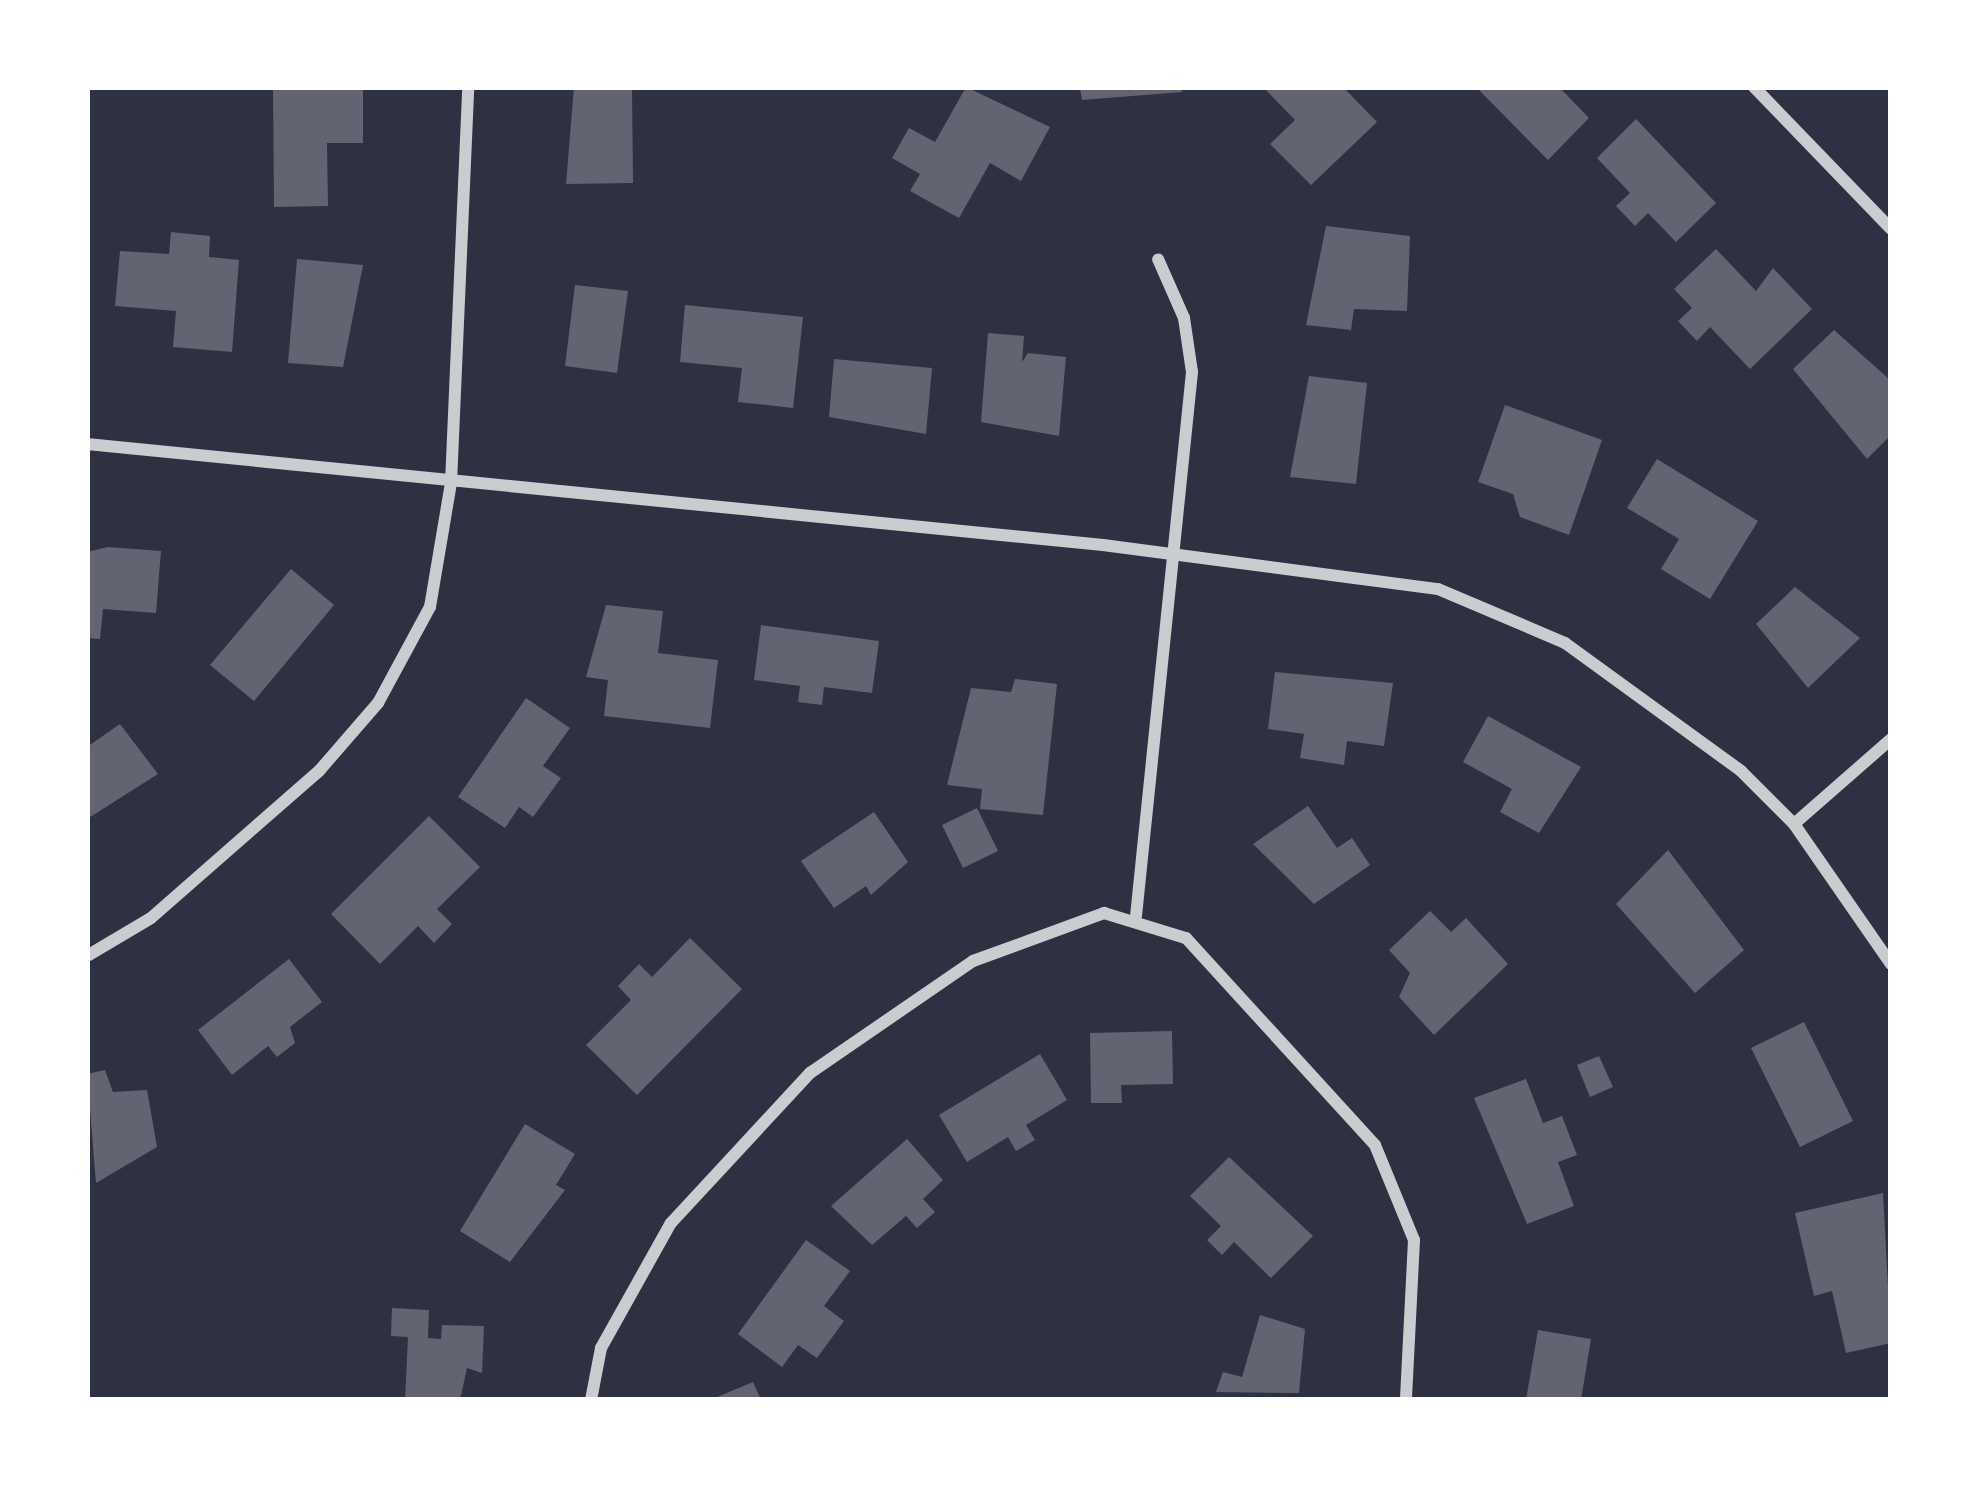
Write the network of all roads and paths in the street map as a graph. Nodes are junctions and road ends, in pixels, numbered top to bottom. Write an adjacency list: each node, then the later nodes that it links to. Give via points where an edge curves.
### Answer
1 (468, 87): 6 (street)
2 (1754, 87): 3 (street)
3 (1891, 229)
4 (1158, 259): 7 (street, via 1184,318 1192,372)
5 (87, 444): 6 (street)
6 (451, 483): 7 (street); 11 (street, via 430,607 378,703 259,830)
7 (1174, 555): 9 (street, via 1351,573 1494,608 1652,700); 10 (street)
8 (1891, 739): 9 (street)
9 (1794, 824): 12 (street)
10 (1136, 916): 13 (street, via 1068,920 973,962 810,1073 671,1223 601,1348); 14 (street, via 1186,938 1375,1145 1414,1240)
11 (87, 956)
12 (1891, 964)
13 (591, 1400)
14 (1406, 1400)

